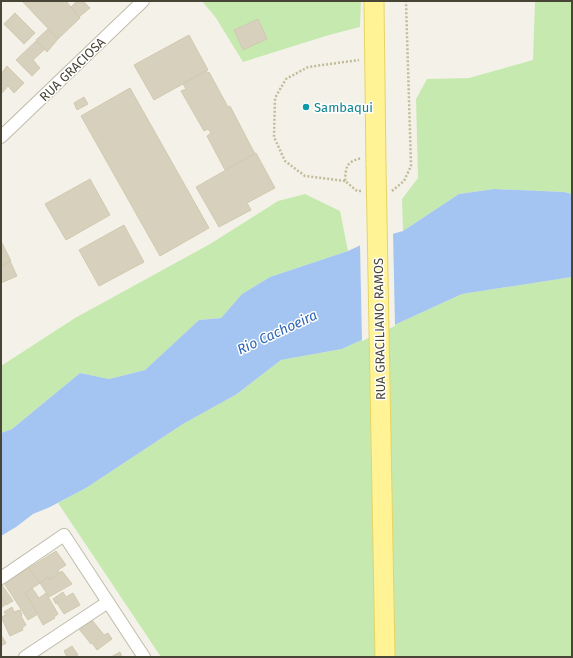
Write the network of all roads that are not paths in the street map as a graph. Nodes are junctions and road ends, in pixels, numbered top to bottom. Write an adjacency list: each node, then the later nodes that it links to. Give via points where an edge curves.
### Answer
1 (143, 1): 3 (street, RUA GRACIOSA)
2 (374, 1): 8 (main road, RUA GRACILIANO RAMOS, bridge, via 369,162 382,494)
3 (1, 137)
4 (1, 578): 5 (street, via 64,536)
5 (108, 602): 6 (street); 7 (street)
6 (26, 657)
7 (144, 657)
8 (385, 657)

